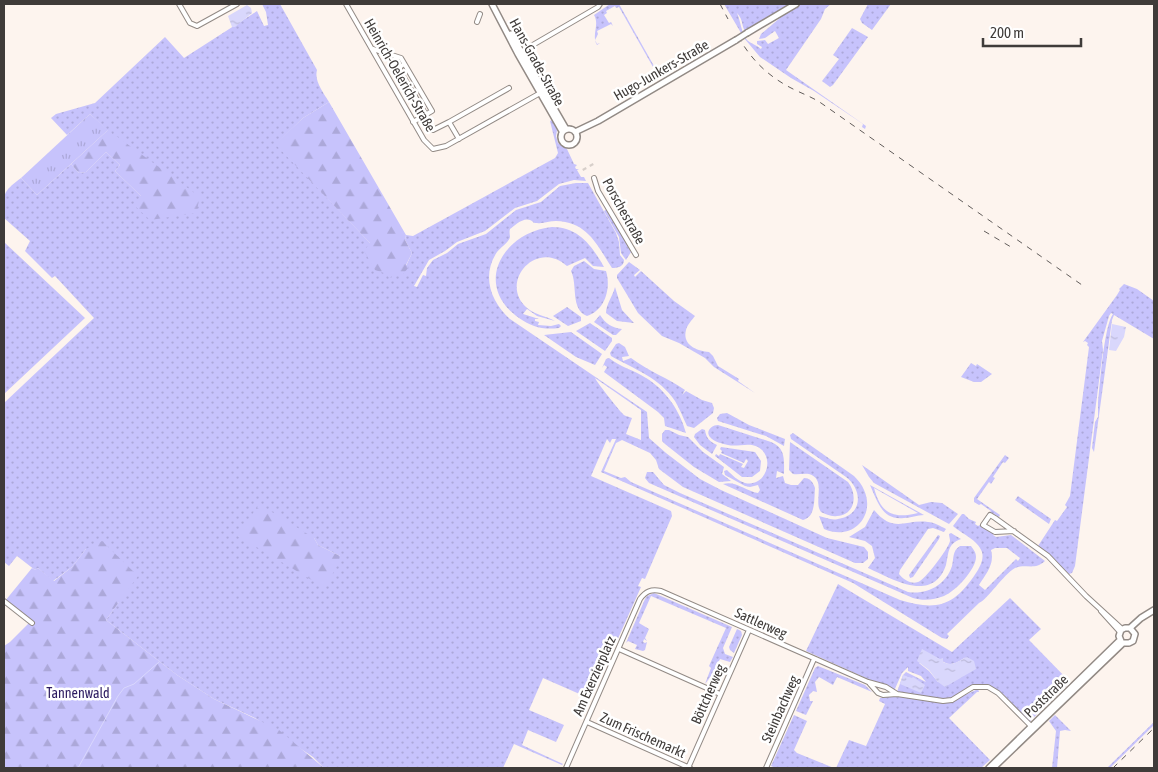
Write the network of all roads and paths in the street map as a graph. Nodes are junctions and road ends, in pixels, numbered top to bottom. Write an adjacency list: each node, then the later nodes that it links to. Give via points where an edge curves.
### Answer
1 (179, 4): 2 (street, via 190,23 197,26)
2 (237, 4)
3 (346, 4): 9 (street, Heinrich-Oelerich-Straße)
4 (492, 4): 10 (street, Hans-Grade-Straße)
5 (600, 4): 10 (street)
6 (796, 4): 18 (street, Hugo-Junkers-Straße, bridge)
7 (480, 14): 8 (street)
8 (477, 22)
9 (372, 49): 11 (street, via 398,56); 15 (street, Heinrich-Oelerich-Straße)
10 (520, 53): 13 (street, Hans-Grade-Straße)
11 (404, 64): 14 (street, via 400,71); 14 (street, via 432,111)
12 (509, 88): 16 (street)
13 (542, 92): 17 (street, Hans-Grade-Straße); 19 (street, Heinrich-Oelerich-Straße)
14 (426, 115): 15 (street); 16 (street, via 425,124 430,130)
15 (413, 122): 19 (street, Heinrich-Oelerich-Straße, via 433,149)
16 (449, 122): 19 (street)
17 (564, 130): 18 (street, via 571,129); 18 (street, via 561,139 566,144 574,143)
18 (576, 134)
19 (459, 139)
20 (594, 178): 21 (street, Porschestraße, via 598,191)
21 (636, 255)
22 (1014, 531): 22 (street, via 990,515 983,524 995,532); 29 (street, via 1048,556)
23 (644, 594): 28 (street, Sattlerweg, via 651,590 661,591); 31 (street, Am Exerzierplatz)
24 (4, 601): 26 (street)
25 (1154, 610): 27 (street, Poststraße)
26 (32, 623)
27 (1131, 629): 29 (street); 30 (street, Poststraße, via 1135,636 1133,641)
28 (749, 630): 32 (street, Sattlerweg); 37 (street, Böttcherweg)
29 (1121, 630): 30 (street, via 1118,636)
30 (1122, 641): 39 (street, Poststraße)
31 (619, 649): 37 (street); 38 (street, Am Exerzierplatz)
32 (814, 659): 33 (street, Sattlerweg); 42 (street, Steinbachweg)
33 (868, 682): 34 (street, Sattlerweg); 35 (street, Sattlerweg)
34 (879, 685): 35 (street); 36 (street, Sattlerweg)
35 (876, 690): 36 (street, Sattlerweg, via 883,695)
36 (887, 691): 39 (street, Sattlerweg, via 948,701 973,687 988,687)
37 (720, 694): 41 (street, Böttcherweg)
38 (586, 722): 40 (street, Am Exerzierplatz); 41 (street, Zum Frischemarkt)
39 (1032, 728): 43 (street, Poststraße); 44 (street, Poststraße)
40 (566, 768)
41 (689, 768)
42 (766, 768)
43 (988, 768)
44 (993, 768)

